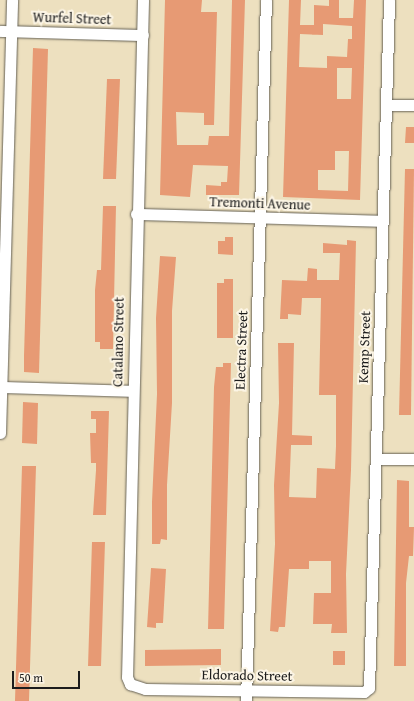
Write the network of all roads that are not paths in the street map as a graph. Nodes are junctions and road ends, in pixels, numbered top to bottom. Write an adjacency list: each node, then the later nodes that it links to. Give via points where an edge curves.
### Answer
1 (12, 0): 5 (street)
2 (143, 0): 6 (street, Catalano Street)
3 (266, 0): 10 (street, Electra Street)
4 (389, 0): 7 (street, Kemp Street)
5 (6, 31): 6 (street, Wurfel Street); 12 (street)
6 (143, 35): 9 (street, Catalano Street)
7 (386, 105): 8 (street); 11 (street, Kemp Street)
8 (414, 105)
9 (136, 214): 10 (street, Tremonti Avenue); 13 (street, Catalano Street)
10 (259, 218): 11 (street, Tremonti Avenue); 19 (street, Electra Street)
11 (382, 221): 15 (street, Kemp Street)
12 (1, 387): 13 (street); 14 (street)
13 (132, 391): 17 (street, Catalano Street, via 126,670)
14 (0, 434)
15 (376, 459): 16 (street); 18 (street, Kemp Street, via 369,688)
16 (414, 459)
17 (130, 684): 19 (street, Eldorado Street, via 145,689)
18 (364, 692): 19 (street, Eldorado Street)
19 (246, 696)

